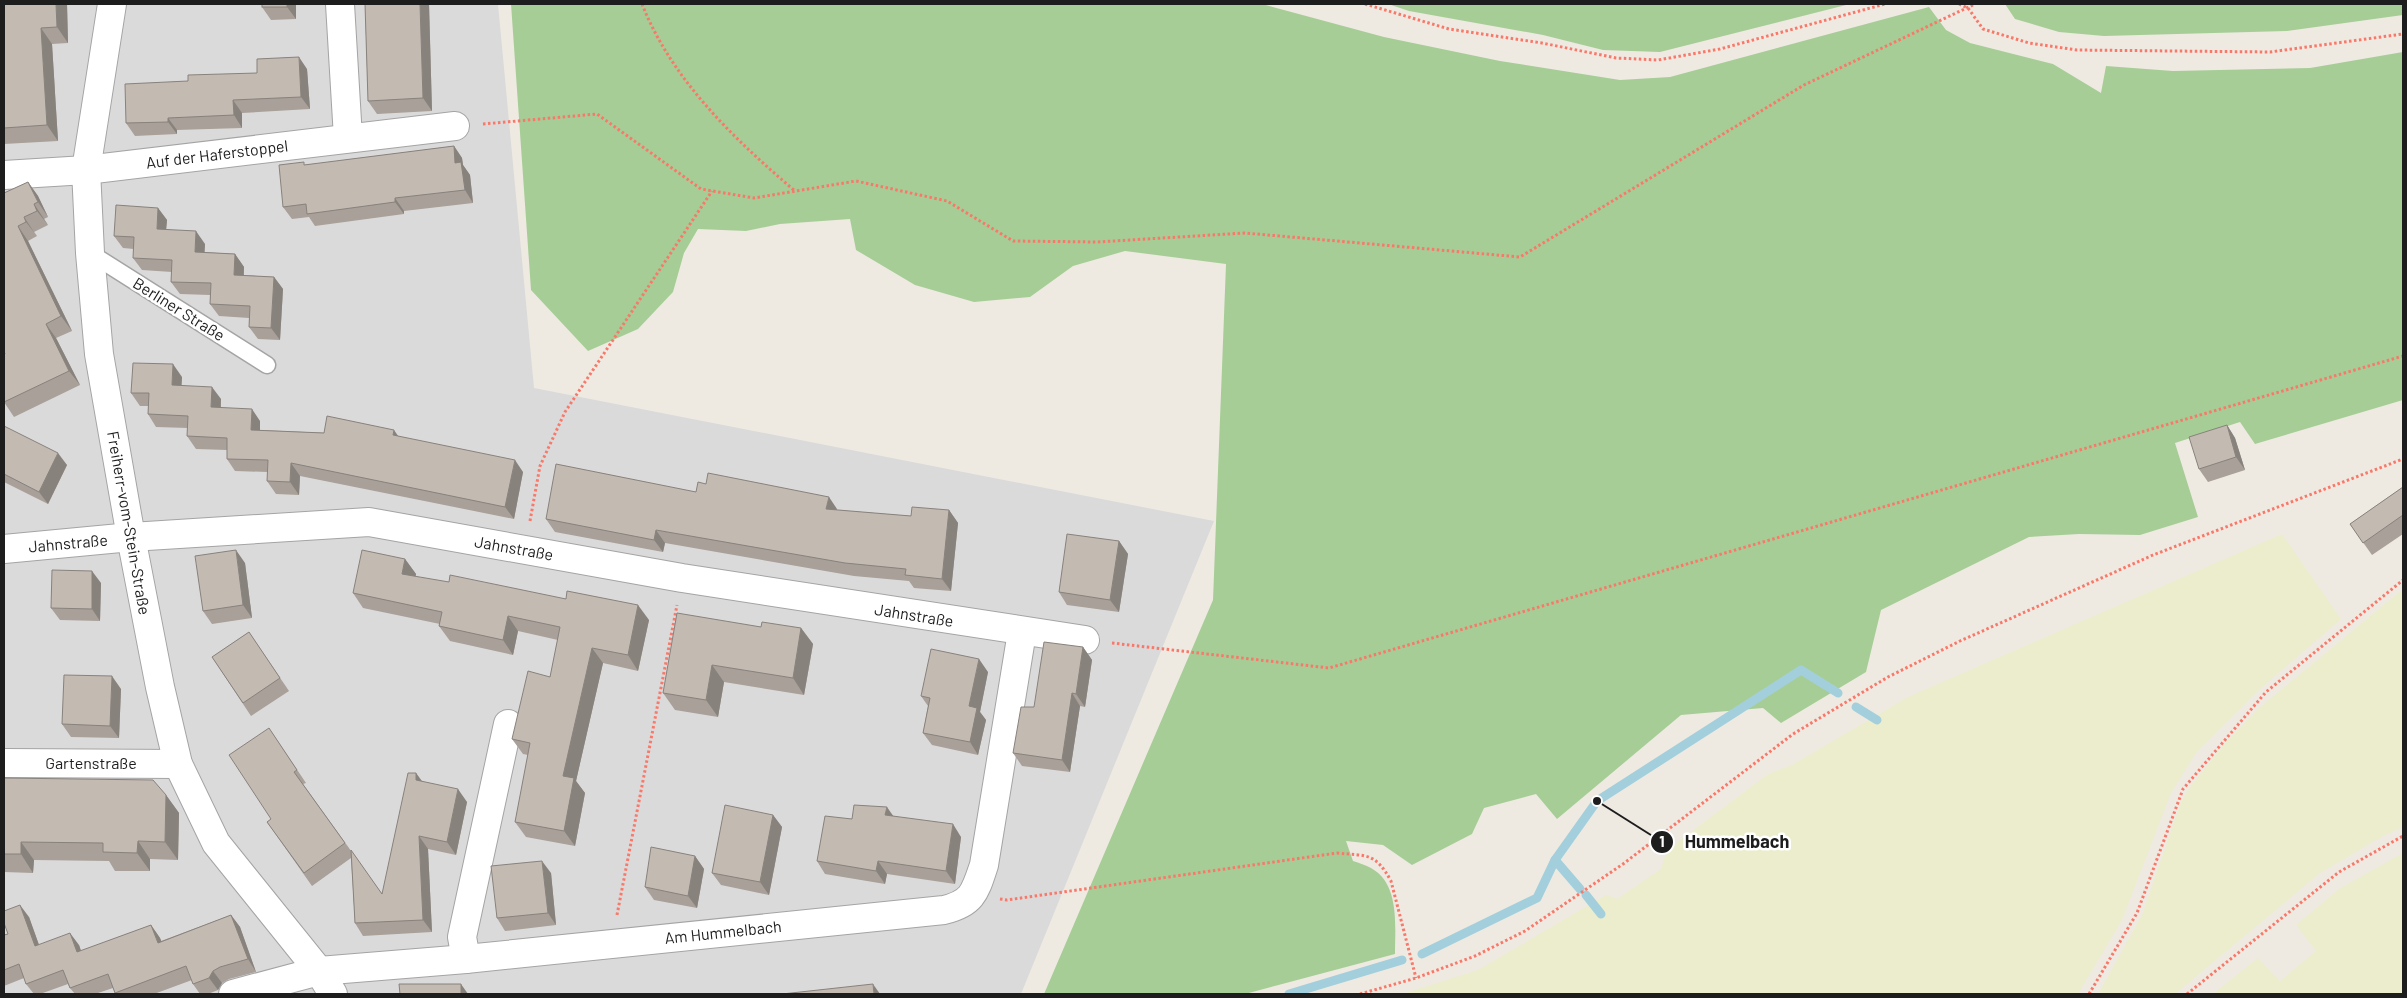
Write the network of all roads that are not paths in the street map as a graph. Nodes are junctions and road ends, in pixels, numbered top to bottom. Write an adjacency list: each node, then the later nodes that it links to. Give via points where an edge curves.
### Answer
1 (112, 4): 5 (street, Freiherr-vom-Stein-Straße)
2 (340, 4): 4 (street)
3 (455, 126): 4 (street, Auf der Haferstoppel)
4 (348, 138): 5 (street, Auf der Haferstoppel)
5 (86, 170): 6 (street); 7 (street, Freiherr-vom-Stein-Straße)
6 (4, 175)
7 (90, 253): 8 (lane, Berliner Straße); 9 (street, Freiherr-vom-Stein-Straße, via 99,354)
8 (267, 365)
9 (131, 537): 10 (street, Jahnstraße); 11 (street, Jahnstraße, via 369,522 682,578); 15 (street, Freiherr-vom-Stein-Straße)
10 (4, 549)
11 (1022, 632): 12 (street, Jahnstraße); 16 (street, Am Hummelbach, via 984,865 975,893 961,906)
12 (1085, 640)
13 (508, 724): 16 (street, via 462,937)
14 (4, 763): 15 (street, Gartenstraße)
15 (178, 764): 17 (street, Freiherr-vom-Stein-Straße, via 216,844)
16 (466, 959): 17 (street, Am Hummelbach)
17 (319, 971): 18 (street, Am Hummelbach); 19 (street, Freiherr-vom-Stein-Straße)
18 (233, 994)
19 (333, 994)

